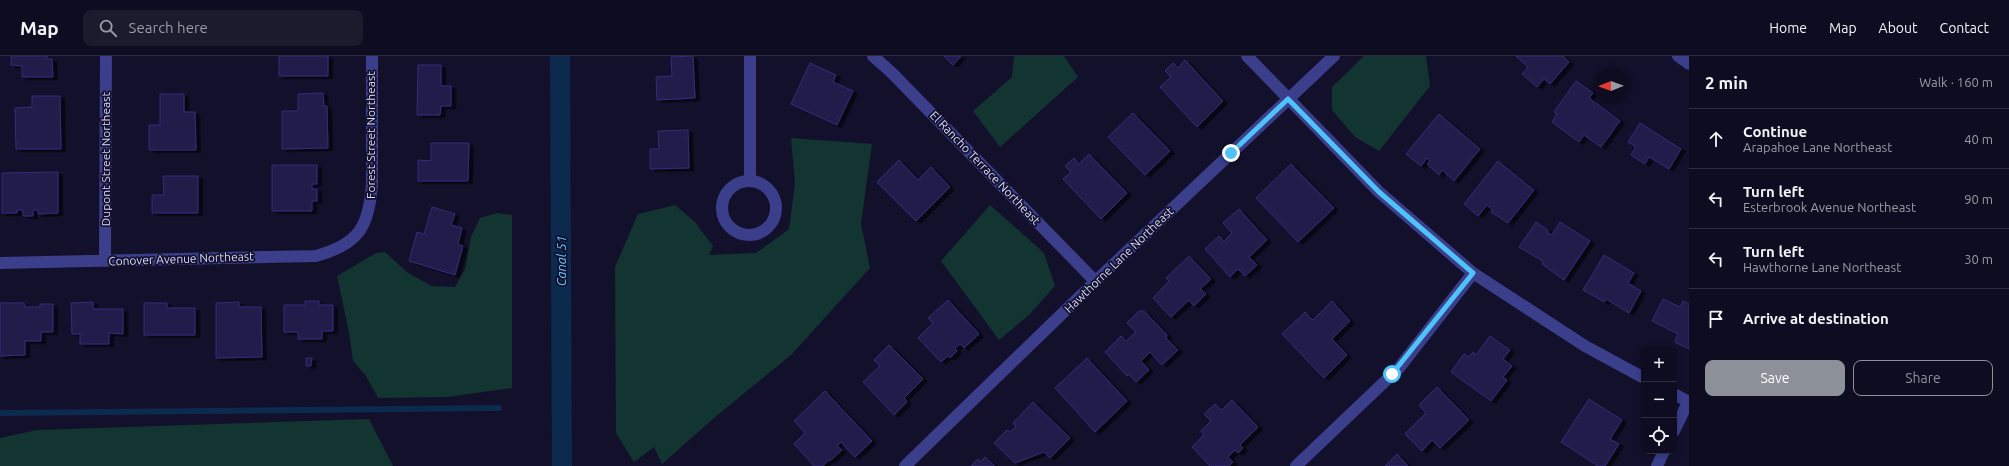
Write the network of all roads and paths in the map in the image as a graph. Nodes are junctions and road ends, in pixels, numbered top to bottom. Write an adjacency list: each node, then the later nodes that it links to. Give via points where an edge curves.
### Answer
1 (106, 56): 12 (street, Dupont Street Northeast)
2 (372, 56): 11 (street, Forest Street Northeast, via 371,198 365,223)
3 (750, 56): 10 (street)
4 (873, 56): 15 (street, El Rancho Terrace Northeast)
5 (1247, 56): 9 (street)
6 (1334, 56): 9 (street, Hawthorne Lane Northeast)
7 (1678, 56): 8 (street)
8 (1689, 64)
9 (1288, 99): 14 (street, via 1379,192); 15 (street, Hawthorne Lane Northeast)
10 (750, 180): 10 (street, via 732,186 722,202 722,212 728,224 738,234 748,236 765,231 775,217 776,209 772,193 759,182)
11 (357, 235): 12 (street, Conover Avenue Northeast, via 345,246 316,256)
12 (105, 261): 13 (street, Conover Avenue Northeast)
13 (0, 263)
14 (1473, 273): 16 (street, via 1585,346); 22 (street, via 1399,368)
15 (1096, 282): 21 (street, Hawthorne Lane Northeast)
16 (1641, 376)
17 (1677, 396): 18 (street)
18 (1688, 402): 19 (street)
19 (1677, 425)
20 (1663, 454): 23 (street)
21 (905, 466)
22 (1296, 466)
23 (1657, 466)

